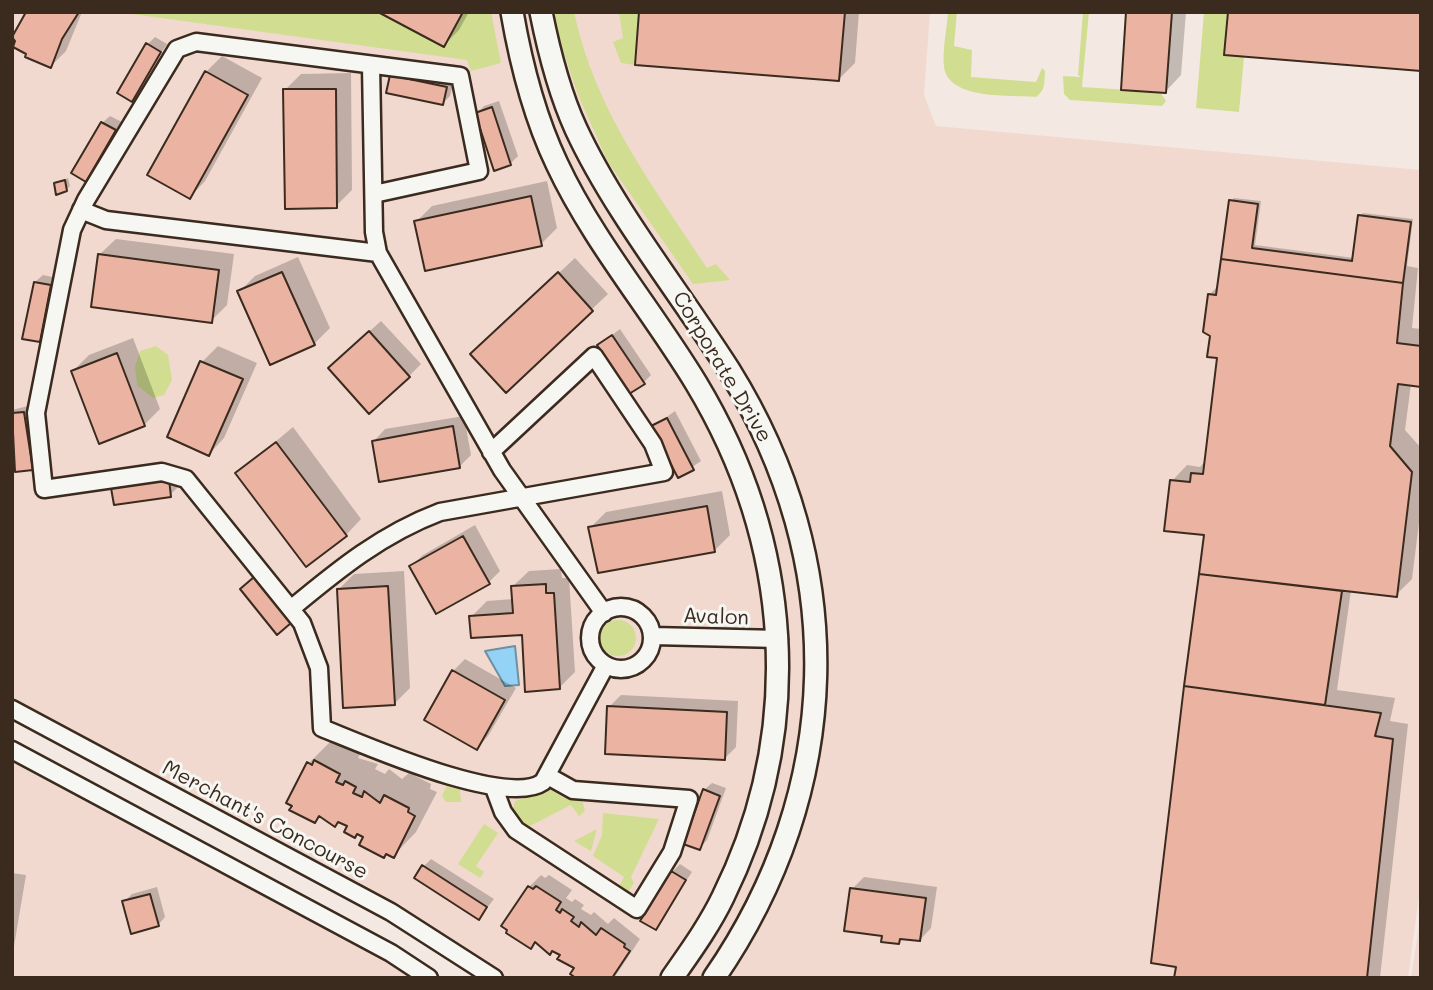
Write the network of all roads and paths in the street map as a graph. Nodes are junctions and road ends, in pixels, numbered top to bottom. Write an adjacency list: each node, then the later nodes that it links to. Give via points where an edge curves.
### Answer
1 (512, 12): 8 (main road, Corporate Drive, via 533,101 557,165)
2 (541, 12): 7 (main road, Corporate Drive, via 576,129)
3 (371, 65): 4 (street); 4 (street, via 460,76 479,171); 5 (street, via 196,42 182,45 171,54)
4 (374, 194): 6 (street)
5 (81, 210): 6 (street, via 106,220); 11 (street, via 69,240 36,413 44,489 162,472 186,479)
6 (378, 254): 9 (street)
7 (697, 323): 8 (main road, via 685,337); 23 (main road, Corporate Drive, via 757,419 789,493 810,578 817,652 809,752 791,822 754,914)
8 (682, 360): 14 (main road, Corporate Drive, via 742,475 765,554)
9 (491, 452): 10 (street); 10 (street, via 594,356 653,444 664,472)
10 (522, 499): 11 (street, via 448,510 406,526 358,554); 12 (street)
11 (292, 608): 19 (street, via 309,637 319,668 322,728)
12 (604, 613): 13 (street, via 618,607 633,610 645,617); 15 (street, via 594,625 590,644)
13 (653, 636): 14 (street, Avalon); 15 (street, via 647,656 637,665 624,669)
14 (779, 639): 22 (main road, Corporate Drive, via 771,753 758,810 723,897)
15 (606, 665): 18 (street)
16 (12, 709): 21 (street, Merchant's Concourse, via 391,912)
17 (12, 750): 20 (street, via 391,953)
18 (548, 776): 19 (street, via 530,789); 19 (street, via 573,790 689,799 672,852 637,909 516,830 503,813)
19 (494, 788)
20 (429, 978)
21 (494, 978)
22 (672, 978)
23 (714, 978)

